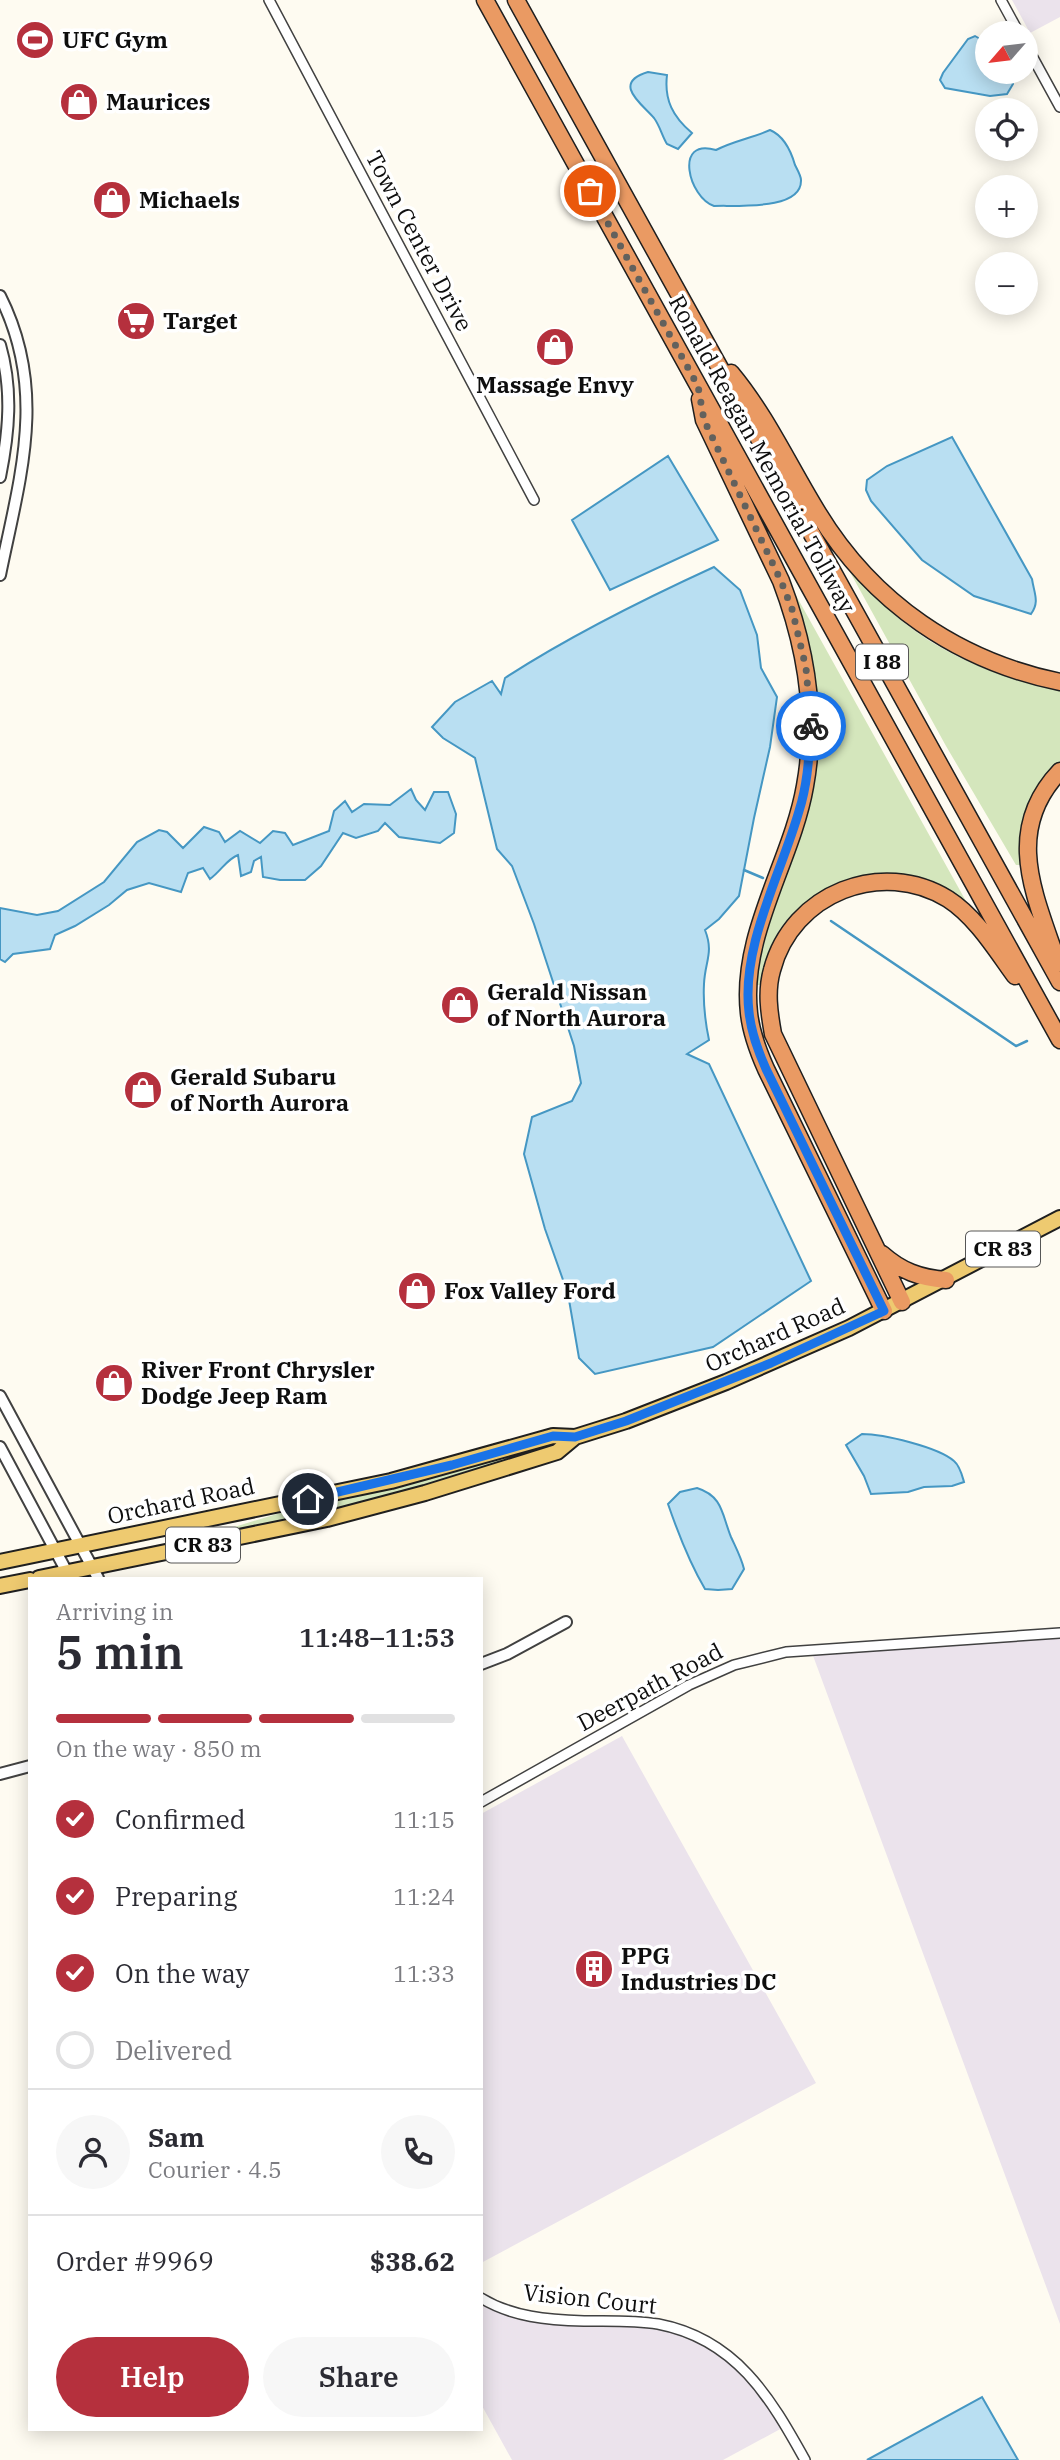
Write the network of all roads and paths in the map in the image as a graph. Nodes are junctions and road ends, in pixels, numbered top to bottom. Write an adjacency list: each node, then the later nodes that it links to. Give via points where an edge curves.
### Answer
1 (269, 0): 13 (street, Town Center Drive)
2 (485, 0): 11 (highway, Ronald Reagan Memorial Tollway / I 88)
3 (516, 0): 9 (highway, Ronald Reagan Memorial Tollway / I 88)
4 (1001, 0): 5 (street)
5 (1012, 21)
6 (1038, 67): 7 (street)
7 (1060, 107)
8 (0, 296): 14 (street, via 20,348 28,408)
9 (706, 343): 15 (highway, via 749,394 820,516 882,593 914,621 970,653 1019,673); 18 (highway, Ronald Reagan Memorial Tollway / I 88)
10 (0, 345): 12 (street, via 9,408)
11 (698, 386): 19 (highway, Ronald Reagan Memorial Tollway / I 88); 24 (highway, via 704,420 792,609 810,694 811,725 800,810 749,972 753,1032 762,1061)
12 (0, 477)
13 (534, 500)
14 (0, 575)
15 (1060, 682)
16 (1060, 771): 17 (highway, via 1038,806 1027,849 1033,887)
17 (1060, 970)
18 (1060, 982)
19 (1056, 1033): 21 (highway, via 967,915 932,890 897,881 862,883 833,893 796,923 772,969 769,1008 773,1034)
20 (1060, 1218): 22 (main road, Orchard Road / CR 83)
21 (876, 1248): 22 (highway, via 902,1269); 23 (highway)
22 (946, 1280): 23 (main road, Orchard Road / CR 83)
23 (902, 1302): 24 (main road, Orchard Road / CR 83)
24 (884, 1311): 26 (main road, Orchard Road / CR 83, via 726,1382)
25 (0, 1396): 28 (street)
26 (575, 1437): 28 (main road, Orchard Road / CR 83, via 553,1436 391,1480); 31 (main road, Orchard Road / CR 83, via 557,1452 388,1503)
27 (0, 1447): 29 (street)
28 (80, 1545): 29 (main road, Orchard Road / CR 83); 31 (street)
29 (55, 1551): 30 (main road, Orchard Road / CR 83); 32 (street)
30 (0, 1562)
31 (95, 1573): 32 (main road, Orchard Road / CR 83)
32 (69, 1576)
33 (28, 1580): 34 (main road)
34 (0, 1586)
35 (566, 1622): 37 (street)
36 (1060, 1633): 40 (street, Deerpath Road, via 786,1652 734,1665 689,1685)
37 (483, 1663)
38 (28, 1767): 39 (street)
39 (0, 1774)
40 (483, 1801)
41 (483, 2299): 42 (street, Vision Court, via 525,2316 659,2325 695,2336 727,2354 754,2379 776,2407)
42 (805, 2460)

